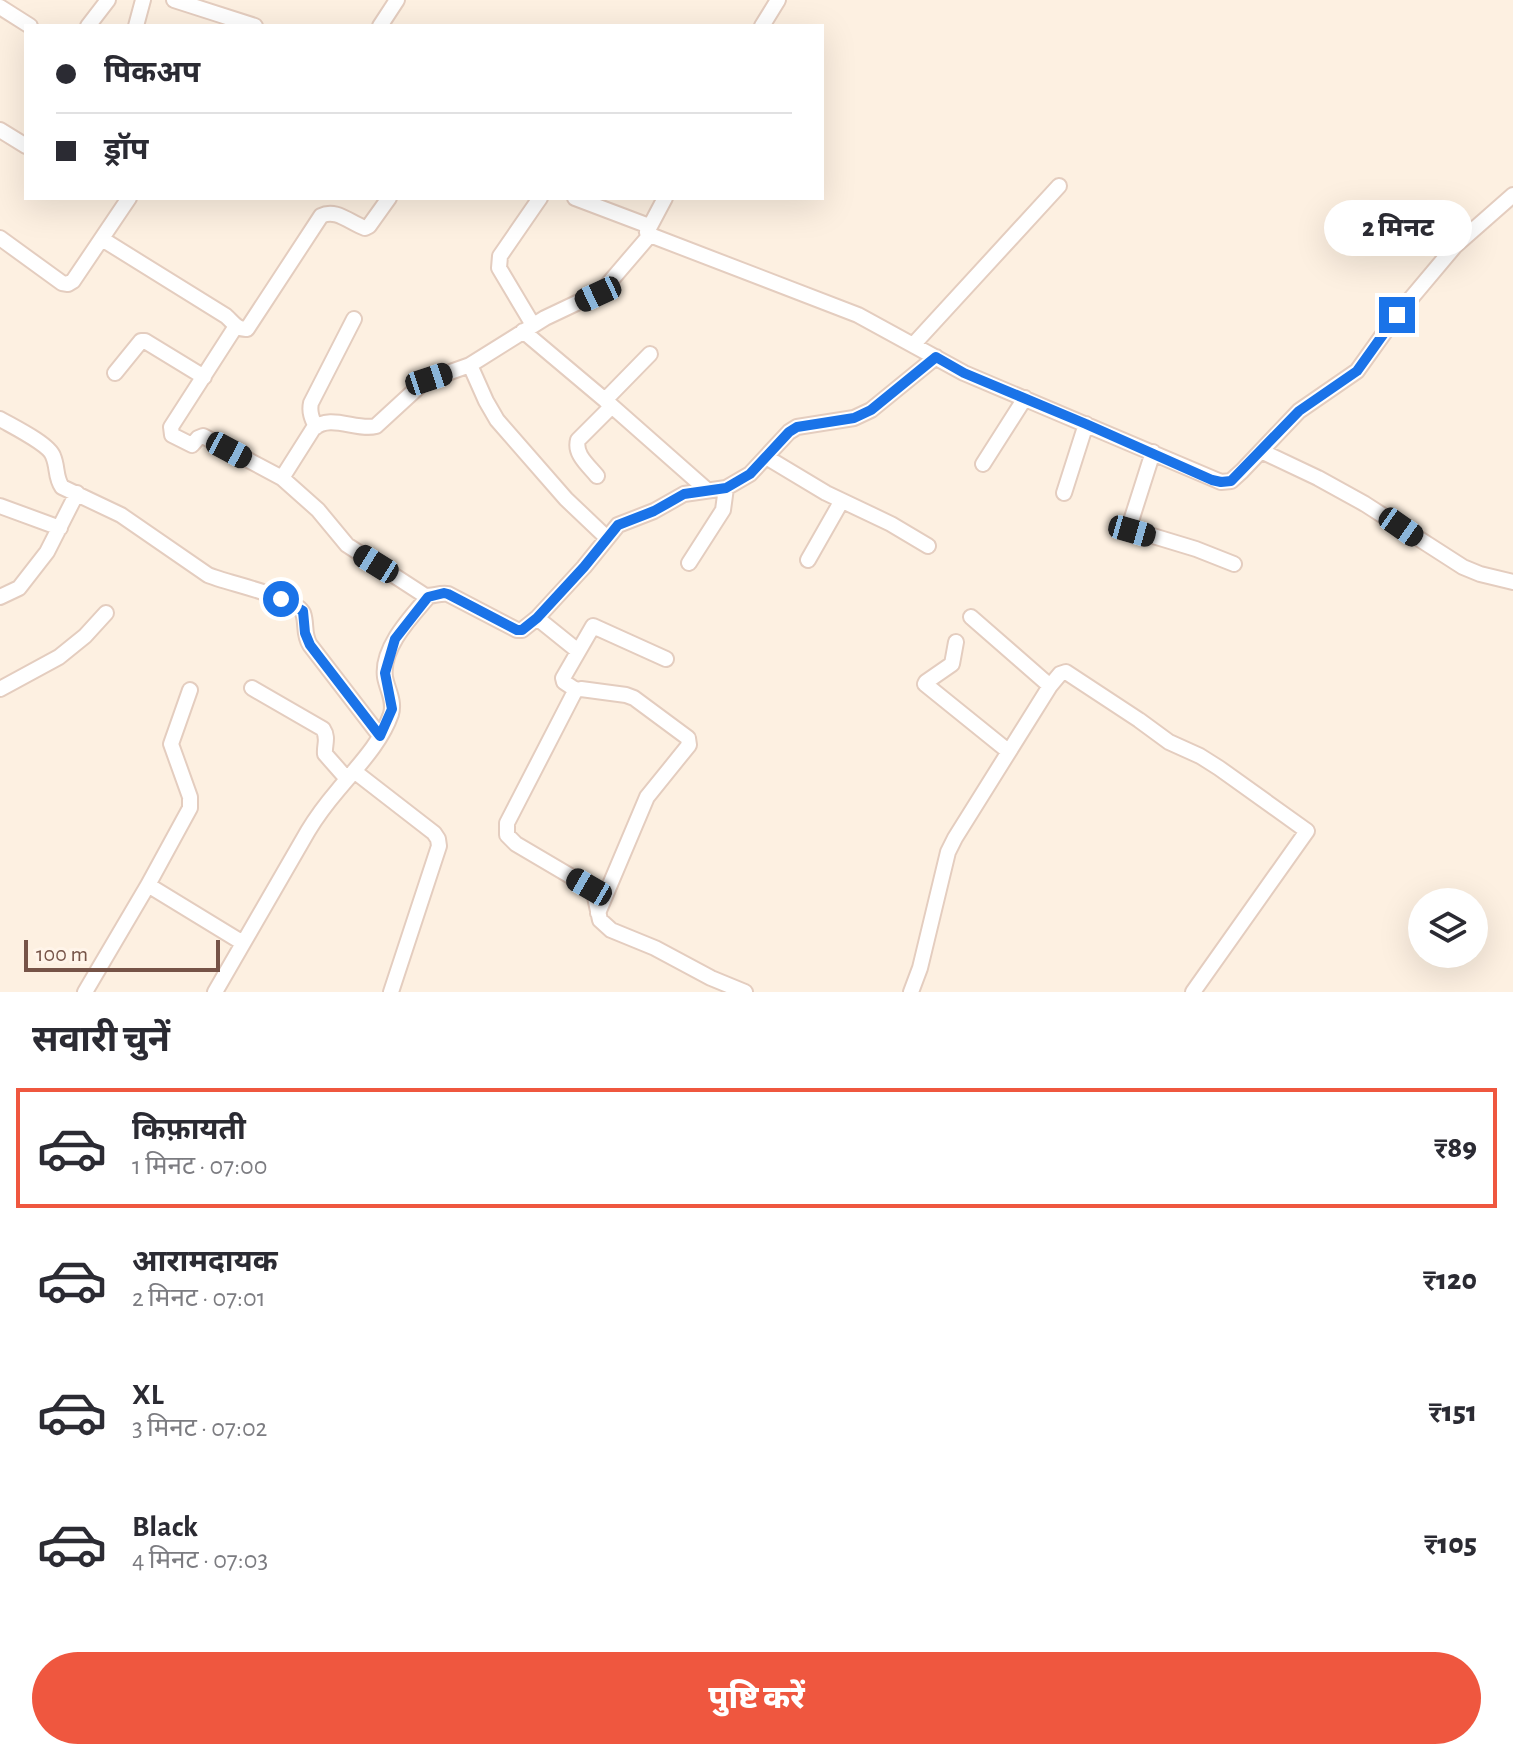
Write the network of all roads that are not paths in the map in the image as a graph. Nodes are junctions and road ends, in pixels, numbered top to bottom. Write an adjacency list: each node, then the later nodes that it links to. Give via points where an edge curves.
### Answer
1 (108, 0): 8 (street)
2 (143, 0): 9 (street)
3 (174, 0): 10 (street)
4 (397, 0): 11 (street)
5 (778, 0): 12 (street)
6 (0, 7): 7 (street)
7 (27, 24)
8 (90, 24)
9 (137, 24)
10 (249, 24)
11 (381, 24)
12 (763, 24)
13 (0, 130): 14 (street)
14 (24, 145)
15 (1059, 186): 28 (street)
16 (1513, 195): 39 (street, via 1455,246 1357,371 1299,411)
17 (128, 200): 24 (street)
18 (388, 200): 26 (street, via 365,228 335,213 321,216 250,327)
19 (539, 200): 27 (street, via 498,262)
20 (579, 200): 22 (street)
21 (664, 200): 22 (street)
22 (649, 231): 27 (street, via 602,291); 28 (street, via 858,315)
23 (0, 238): 24 (street, via 68,284)
24 (102, 239): 26 (street)
25 (354, 319): 38 (street, via 311,403)
26 (236, 326): 33 (street)
27 (528, 328): 31 (street); 35 (street)
28 (913, 345): 30 (street)
29 (650, 354): 35 (street)
30 (936, 357): 34 (street); 41 (street, via 871,410 797,427)
31 (470, 365): 38 (street, via 425,381 373,428 324,422); 52 (street, via 497,420)
32 (115, 373): 33 (street, via 137,343 145,341)
33 (204, 377): 44 (street, via 171,427 172,435 192,445 203,436)
34 (1025, 398): 37 (street); 42 (street)
35 (609, 403): 43 (street, via 576,446); 46 (street)
36 (0, 419): 47 (street, via 49,449 59,484)
37 (1086, 424): 40 (street); 48 (street)
38 (316, 427): 44 (street)
39 (1261, 451): 40 (street, via 1231,481 1221,482); 57 (street, via 1388,518 1463,567)
40 (1153, 452): 56 (street, via 1130,529)
41 (766, 457): 45 (street); 49 (street)
42 (983, 464)
43 (597, 476)
44 (282, 478): 59 (street, via 347,545)
45 (726, 488): 46 (street); 55 (street, via 723,510)
46 (707, 490): 52 (street, via 677,497 618,525)
47 (77, 493): 51 (street); 71 (street, via 121,515 208,575 300,608 310,645)
48 (1064, 493)
49 (841, 502): 53 (street); 54 (street)
50 (0, 506): 51 (street)
51 (60, 528): 58 (street, via 24,583)
52 (607, 538): 62 (street)
53 (928, 546)
54 (808, 560)
55 (689, 563)
56 (1234, 564)
57 (1513, 582)
58 (0, 597)
59 (428, 597): 62 (street, via 448,594 517,630); 71 (street, via 395,639 388,658 385,673 392,709)
60 (106, 613): 68 (street, via 59,657)
61 (971, 617): 66 (street)
62 (537, 618): 64 (street)
63 (956, 642): 72 (street, via 952,664 925,684)
64 (578, 651): 65 (street, via 595,625); 70 (street, via 563,678)
65 (666, 659)
66 (1050, 686): 72 (street); 82 (street, via 1063,672 1069,673 1307,831)
67 (252, 688): 73 (street, via 323,729 325,754)
68 (0, 689)
69 (190, 690): 74 (street, via 171,744 190,808)
70 (576, 690): 75 (street, via 506,830 516,844 589,887); 75 (street, via 630,696 690,742 647,797)
71 (380, 736): 73 (street)
72 (1008, 751): 81 (street, via 948,852)
73 (351, 775): 76 (street, via 322,808); 79 (street, via 438,839)
74 (148, 885): 76 (street); 77 (street)
75 (598, 913): 80 (street, via 611,930)
76 (243, 943): 78 (street)
77 (85, 992)
78 (215, 992)
79 (391, 992)
80 (745, 992)
81 (911, 992)
82 (1193, 992)

